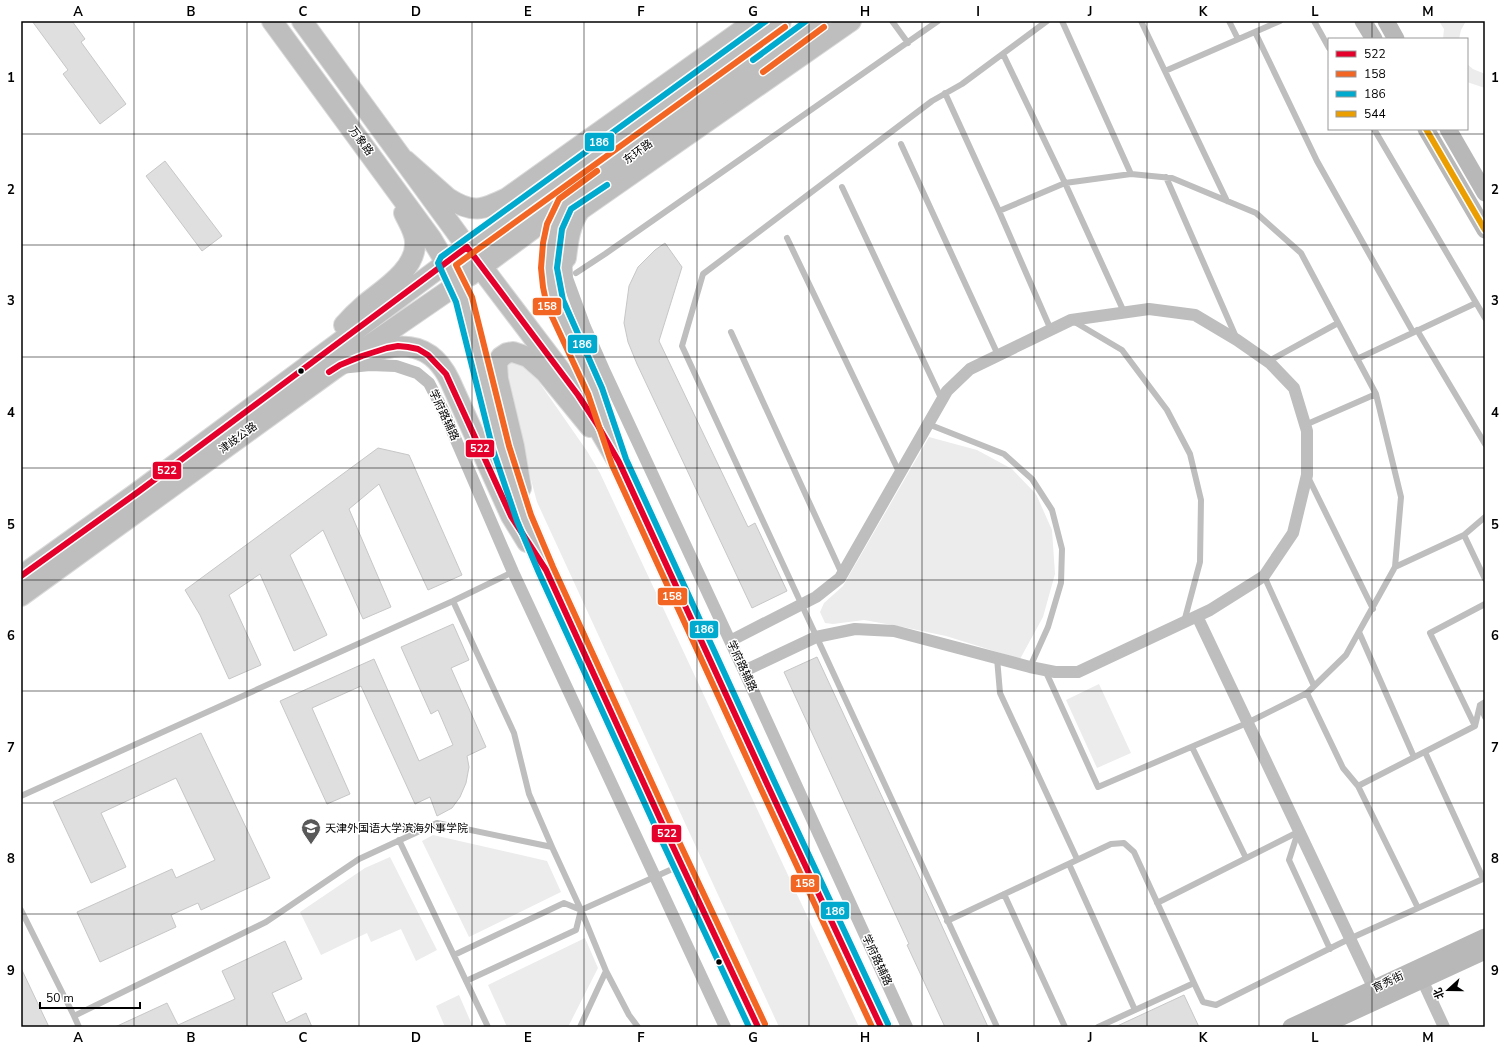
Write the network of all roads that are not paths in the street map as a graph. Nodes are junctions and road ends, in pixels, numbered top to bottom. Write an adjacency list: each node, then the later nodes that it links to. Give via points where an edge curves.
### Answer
1 (272, 21): 31 (main road, 万象路)
2 (302, 21): 30 (main road)
3 (755, 21): 30 (main road, via 507,198 489,206 472,209 456,203)
4 (780, 21): 42 (highway)
5 (819, 21): 38 (highway, 东环路)
6 (851, 21): 44 (main road, via 580,210 572,224)
7 (892, 21): 21 (lane)
8 (938, 21): 21 (lane)
9 (1048, 21): 23 (lane)
10 (1062, 21): 32 (lane)
11 (1141, 21): 24 (lane)
12 (1229, 21): 20 (lane)
13 (1280, 21): 17 (lane)
14 (1314, 21): 22 (lane)
15 (1363, 21): 18 (street)
16 (1386, 21): 19 (street)
17 (1255, 32): 20 (lane); 53 (lane, via 1317,161)
18 (1373, 38)
19 (1395, 38)
20 (1238, 39): 24 (lane)
21 (908, 43): 44 (lane, via 612,250)
22 (1328, 46)
23 (1003, 54): 25 (lane); 34 (lane)
24 (1165, 71): 37 (lane)
25 (945, 94): 39 (lane); 80 (lane, via 932,101 703,274 682,346)
26 (1375, 130): 47 (lane)
27 (1427, 130): 40 (street)
28 (1449, 130): 36 (street)
29 (901, 144): 56 (lane)
30 (404, 160): 42 (main road)
31 (382, 170): 43 (main road, 万象路); 58 (main road, via 413,231 416,242 413,256 401,274 349,320)
32 (1131, 174): 33 (lane); 34 (lane)
33 (1166, 178): 37 (lane, via 1172,178); 55 (lane)
34 (1065, 183): 39 (lane); 48 (lane)
35 (842, 187): 61 (lane)
36 (1485, 193)
37 (1227, 201): 51 (lane, via 1256,213 1301,253)
38 (565, 204): 45 (highway, 东环路); 65 (main road, via 554,227 551,244 551,286 559,315 596,391)
39 (999, 211): 52 (lane)
40 (1485, 230)
41 (787, 238): 66 (lane)
42 (467, 247): 43 (highway); 45 (highway)
43 (446, 262): 46 (highway); 58 (main road, 津歧公路)
44 (571, 266): 87 (street, 学府路辅路, via 567,278 585,327)
45 (481, 267): 46 (highway, 东环路); 65 (highway, via 578,396)
46 (458, 284): 58 (main road, 津歧公路); 68 (highway, via 468,313 506,465)
47 (1476, 302): 49 (lane); 53 (lane)
48 (1124, 312): 50 (street); 55 (street, via 1149,309 1195,315)
49 (1485, 318)
50 (1071, 320): 52 (street); 84 (lane, via 1122,350 1167,410 1190,454 1201,500 1200,562)
51 (1338, 323): 57 (lane); 59 (lane)
52 (1051, 330): 56 (street)
53 (1415, 331): 57 (lane); 64 (lane)
54 (731, 332): 74 (lane)
55 (1237, 340): 59 (street)
56 (998, 355): 61 (street, via 970,369 947,391)
57 (1357, 359): 60 (lane)
58 (327, 362): 72 (main road, via 398,345 431,356 446,374 511,516); 73 (street, 学府路辅路, via 396,366 417,373 429,383); 75 (main road, 津歧公路); 78 (main road, 津歧公路)
59 (1267, 362): 63 (street, via 1294,388)
60 (1376, 394): 63 (lane); 71 (lane, via 1401,497)
61 (942, 400): 62 (street)
62 (928, 424): 66 (street); 89 (lane, via 1004,454 1032,479 1052,510 1062,549 1061,583 1048,627)
63 (1306, 425): 67 (street)
64 (1485, 444)
65 (619, 462): 68 (main road, via 545,372 528,357 519,353 507,353 501,357 497,370 514,446); 136 (highway)
66 (900, 474): 74 (street)
67 (1307, 475): 76 (street, via 1293,533); 82 (lane)
68 (524, 518): 72 (highway)
69 (1485, 518): 70 (lane)
70 (1464, 536): 71 (lane); 77 (lane)
71 (1395, 567): 82 (lane)
72 (546, 570): 109 (highway)
73 (513, 572): 79 (lane); 110 (street, 学府路辅路)
74 (842, 574): 80 (street, via 816,597)
75 (21, 576)
76 (1264, 576): 83 (street); 92 (lane)
77 (1485, 579)
78 (21, 596)
79 (453, 601): 102 (lane); 105 (lane, via 514,733 529,794)
80 (801, 604): 86 (lane); 87 (street)
81 (1485, 604): 97 (lane, via 1430,633)
82 (1373, 609): 85 (lane)
83 (1197, 616): 84 (street); 96 (street)
84 (1184, 622): 90 (street, via 1078,672)
85 (1359, 632): 92 (lane, via 1346,655); 100 (lane)
86 (816, 637): 88 (street, via 855,629 894,630); 91 (street); 117 (lane)
87 (730, 641): 91 (street, 学府路辅路)
88 (997, 658): 89 (street); 107 (lane, via 1000,693)
89 (1030, 667): 90 (street)
90 (1045, 670): 98 (lane, via 1098,787)
91 (744, 671): 137 (street, 学府路辅路)
92 (1314, 686): 93 (lane)
93 (1307, 693): 96 (lane); 101 (lane, via 1344,768)
94 (1482, 704): 95 (lane); 97 (lane)
95 (1485, 717)
96 (1248, 723): 98 (lane); 103 (street)
97 (1475, 726): 99 (lane)
98 (1192, 747): 106 (lane)
99 (1425, 752): 100 (lane); 111 (lane)
100 (1414, 757): 101 (lane)
101 (1358, 786): 114 (lane)
102 (21, 796)
103 (1298, 832): 106 (lane); 119 (street); 120 (lane, via 1289,860)
104 (399, 840): 105 (lane, via 437,823); 122 (lane); 129 (lane, via 359,859 266,922)
105 (552, 846): 116 (lane)
106 (1246, 858): 113 (lane)
107 (1077, 860): 108 (lane); 113 (lane, via 1111,844 1124,843 1134,852)
108 (1068, 864): 112 (lane); 128 (lane)
109 (682, 865): 110 (lane); 135 (highway)
110 (656, 877): 116 (lane); 134 (street, 学府路辅路)
111 (1484, 878): 114 (lane)
112 (1004, 894): 117 (lane); 139 (lane)
113 (1157, 902): 126 (lane)
114 (1418, 908): 119 (lane)
115 (21, 910): 129 (lane)
116 (581, 910): 122 (lane, via 564,904); 123 (lane); 125 (lane, via 576,930)
117 (947, 921): 138 (lane)
118 (1485, 937): 124 (street, 育秀街)
119 (1349, 939): 120 (lane); 127 (street)
120 (1330, 949): 126 (lane, via 1216,1005 1203,1002)
121 (1485, 951): 124 (street, 育秀街)
122 (454, 955): 125 (lane)
123 (606, 971): 132 (lane); 133 (lane)
124 (1420, 974): 127 (street, 育秀街); 142 (street, 育秀街); 143 (street)
125 (466, 982): 131 (lane)
126 (1194, 983): 128 (lane)
127 (1374, 989): 141 (street, 育秀街)
128 (1134, 1010): 140 (lane)
129 (74, 1016): 130 (lane)
130 (79, 1027)
131 (488, 1027)
132 (580, 1027)
133 (638, 1027)
134 (726, 1027)
135 (758, 1027)
136 (881, 1027)
137 (907, 1027)
138 (997, 1027)
139 (1065, 1027)
140 (1098, 1027)
141 (1291, 1027)
142 (1320, 1027)
143 (1444, 1027)

